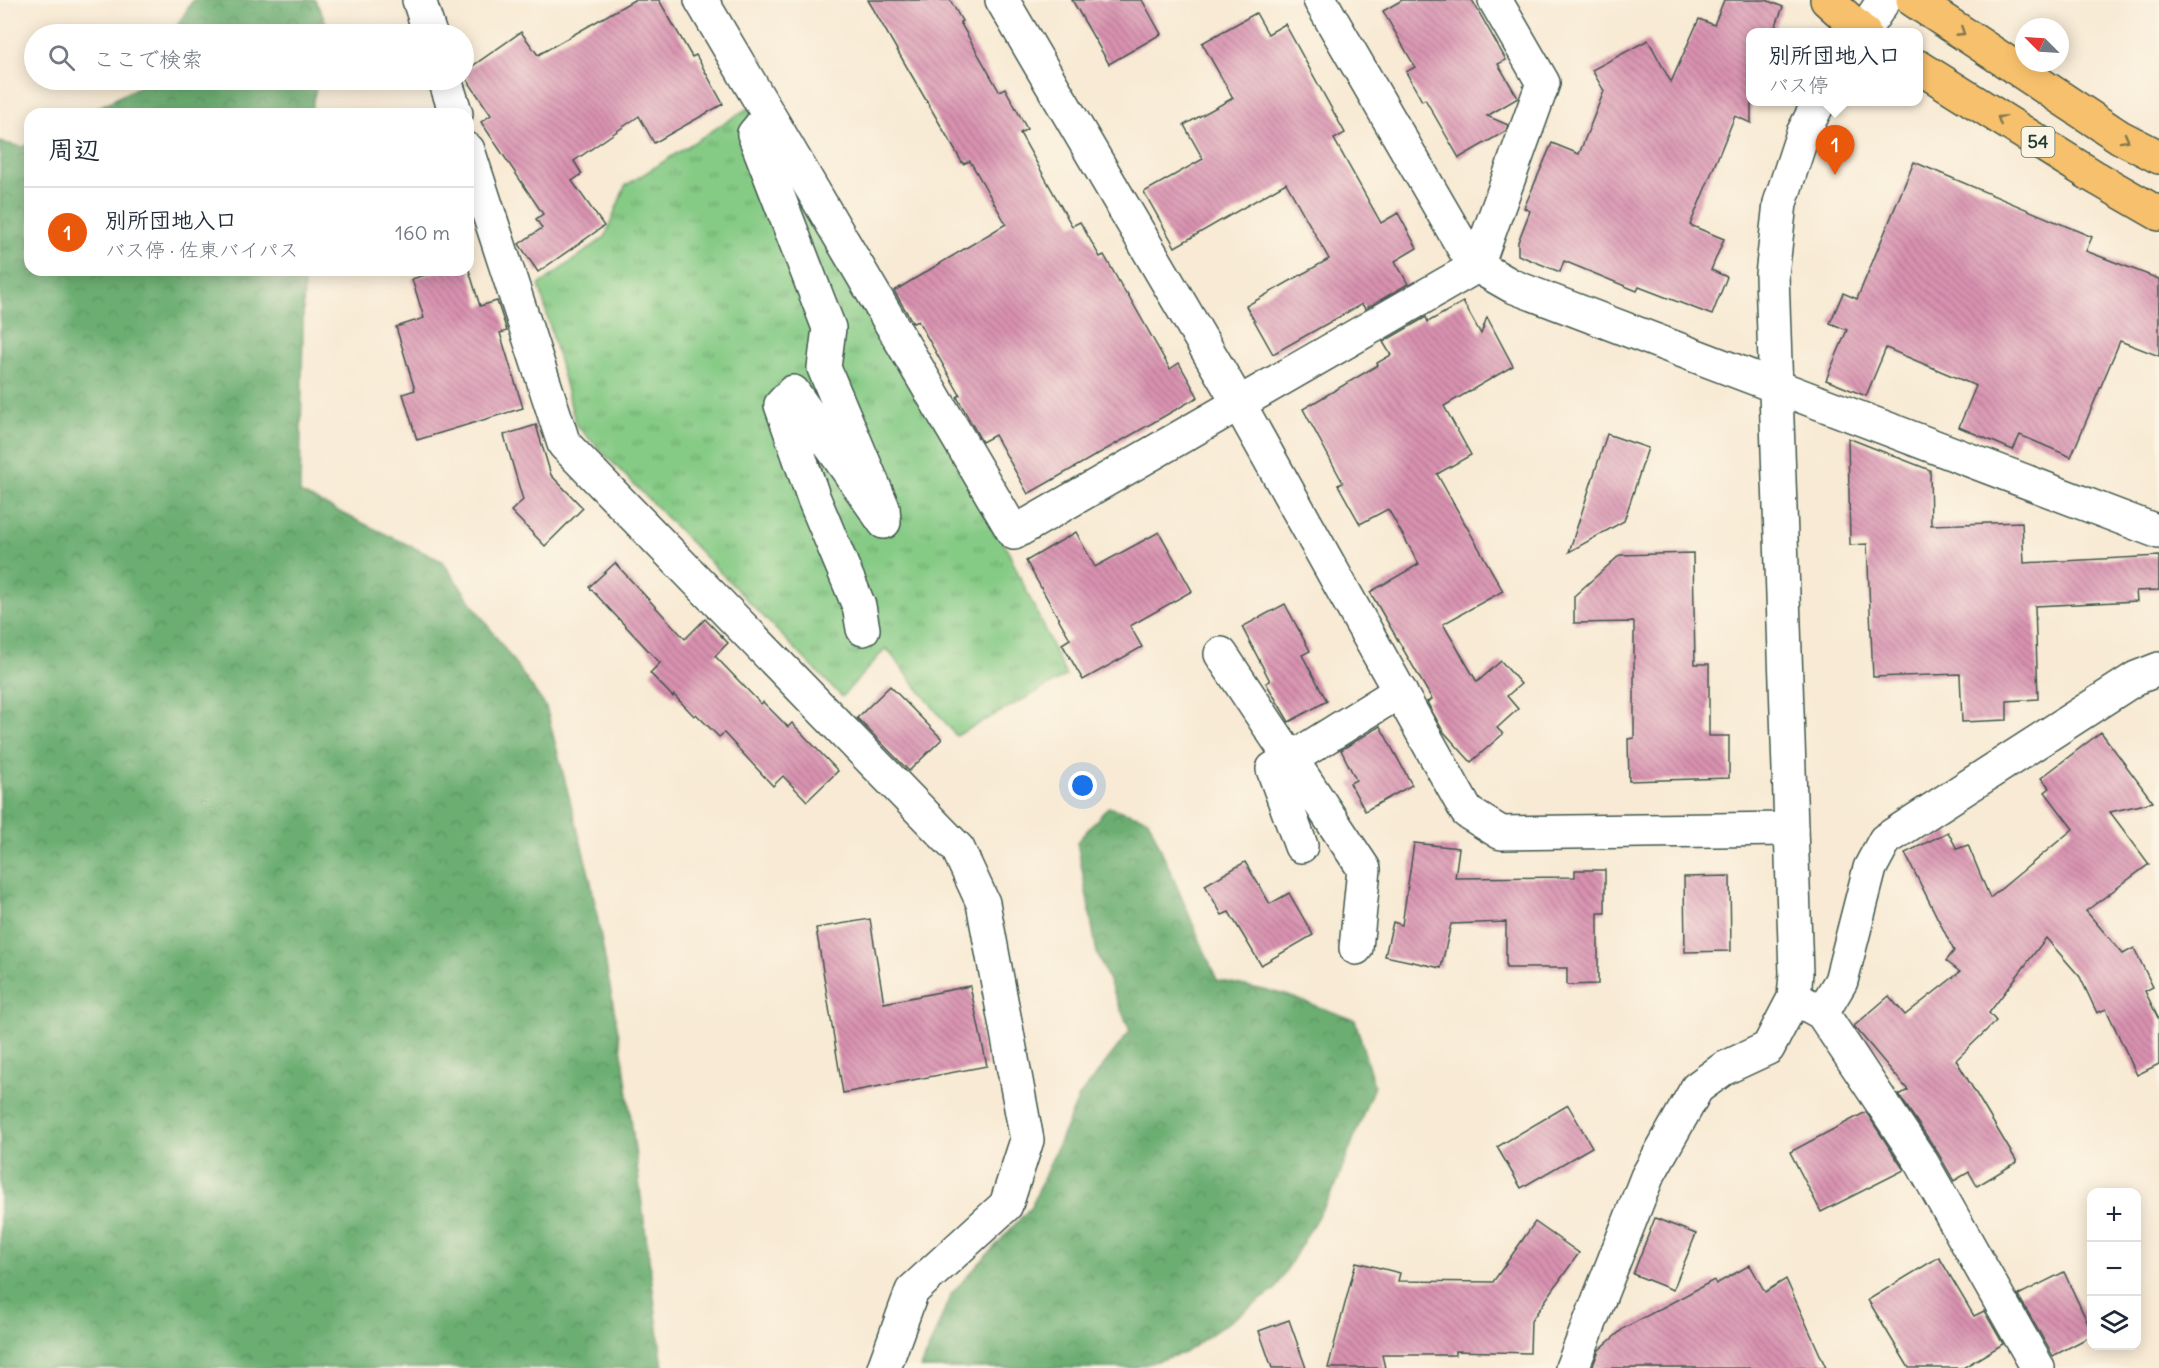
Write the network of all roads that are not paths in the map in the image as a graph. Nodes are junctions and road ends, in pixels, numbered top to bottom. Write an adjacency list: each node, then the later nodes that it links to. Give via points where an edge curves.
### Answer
1 (701, 0): 14 (street)
2 (1002, 0): 20 (street)
3 (1320, 0): 18 (street)
4 (1495, 0): 18 (street, via 1543,83)
5 (1827, 0): 8 (highway)
6 (1884, 0): 9 (street)
7 (1913, 0): 15 (highway, 54, one-way to 15, via 2120,137)
8 (1858, 28)
9 (1866, 28)
10 (1923, 70): 17 (highway, 54, one-way to 10)
11 (448, 90): 13 (street)
12 (1817, 106): 19 (street, via 1803,133 1780,203 1772,275)
13 (454, 108)
14 (768, 117): 20 (street, via 1014,534); 22 (street, via 754,134 829,328 824,368 883,508 884,522 793,392 781,405 814,499 859,606)
15 (2159, 157)
16 (474, 168): 31 (street, via 564,444 958,849 982,903 1027,1140 1006,1205 912,1291)
17 (2159, 214)
18 (1477, 266): 19 (street, via 1512,286); 20 (street)
19 (1776, 385): 21 (street); 27 (street)
20 (1239, 404): 25 (street)
21 (2159, 532)
22 (863, 629)
23 (1221, 654): 26 (street)
24 (2159, 669): 30 (street, via 2136,678 1885,840 1870,868 1841,981)
25 (1400, 691): 26 (street); 27 (street, via 1467,812 1502,833)
26 (1291, 759): 28 (street, via 1274,769); 29 (street, via 1364,869)
27 (1791, 829): 30 (street, via 1796,973)
28 (1301, 846)
29 (1356, 948)
30 (1808, 1006): 32 (street, via 1768,1048 1723,1069 1697,1088 1647,1177); 33 (street, via 1922,1163)
31 (884, 1368)
32 (1572, 1368)
33 (2038, 1368)

